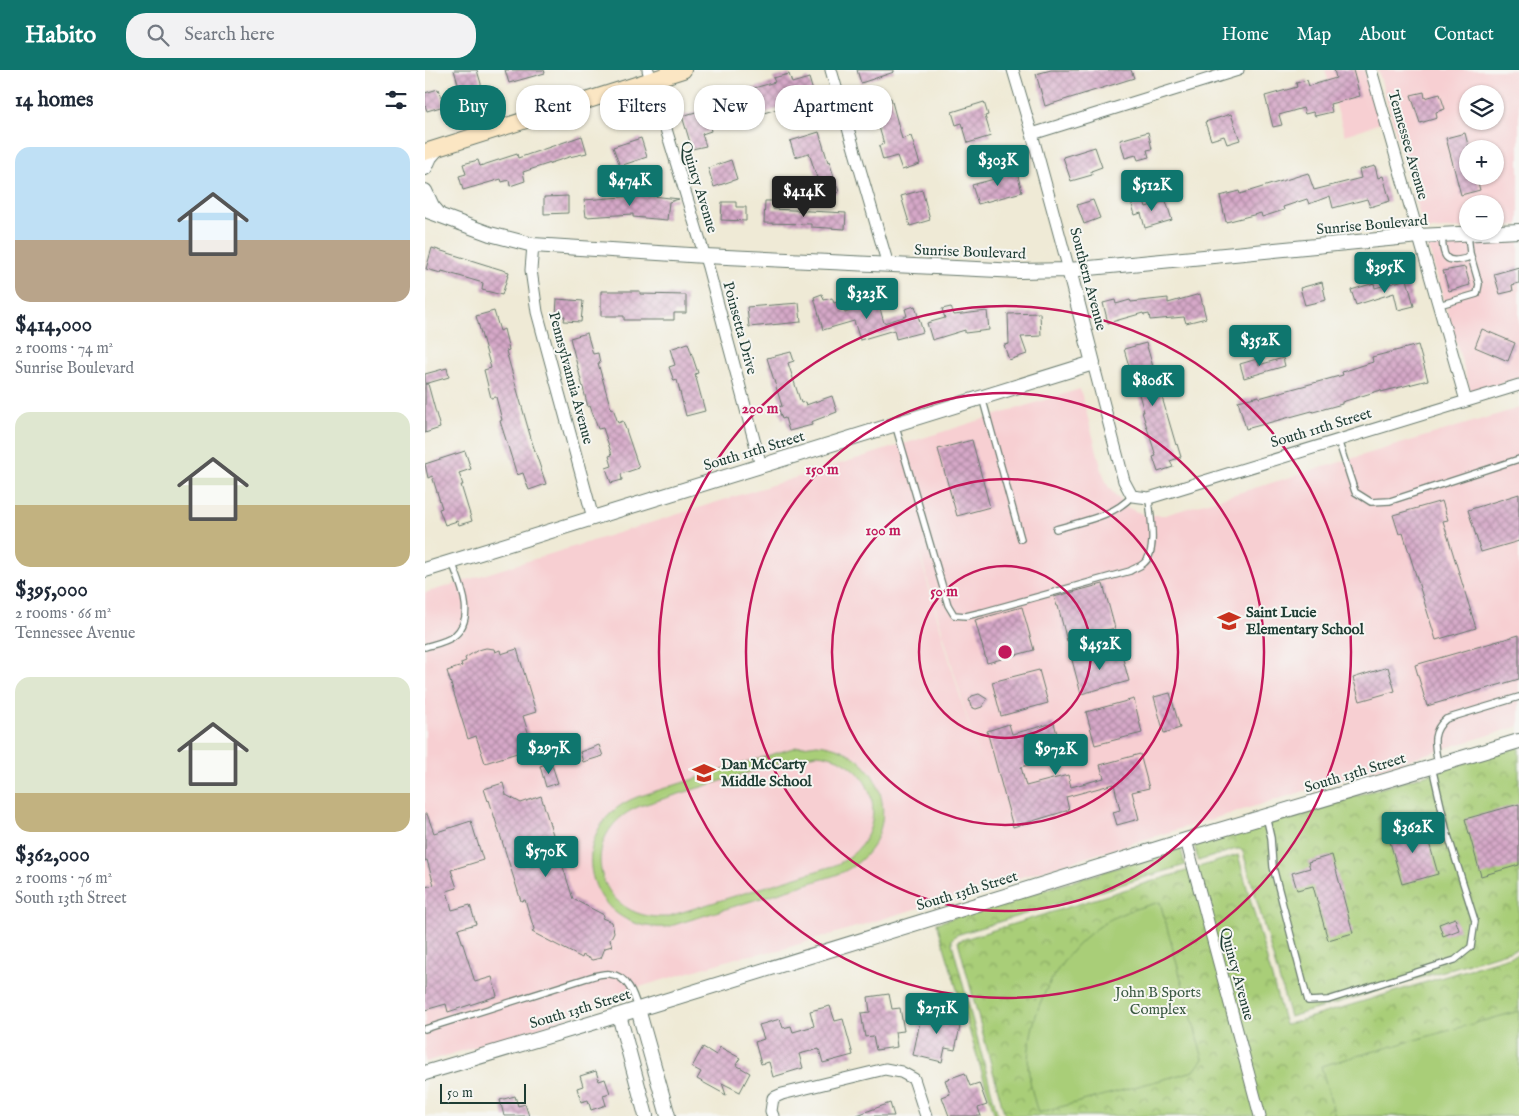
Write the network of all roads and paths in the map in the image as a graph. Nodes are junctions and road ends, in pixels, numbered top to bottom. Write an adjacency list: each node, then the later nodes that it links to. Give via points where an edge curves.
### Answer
1 (683, 70): 6 (main road)
2 (831, 70): 21 (street)
3 (1013, 70): 7 (street, Southern Avenue)
4 (1238, 70): 7 (street)
5 (1371, 70): 16 (street, Tennessee Avenue)
6 (649, 75): 8 (main road); 20 (street, Quincy Avenue)
7 (1033, 134): 22 (street, Southern Avenue)
8 (431, 150): 9 (street)
9 (425, 168)
10 (425, 191): 11 (street)
11 (431, 211): 18 (street, Sunrise Boulevard, via 490,234)
12 (1519, 231): 13 (street, Sunrise Boulevard)
13 (1504, 232)
14 (1459, 234): 15 (street, Sunrise Boulevard)
15 (1442, 235): 16 (street, Sunrise Boulevard); 19 (lane, via 1443,250 1449,260 1467,258)
16 (1419, 236): 22 (street, Sunrise Boulevard); 23 (street, Tennessee Avenue)
17 (1469, 240): 19 (lane)
18 (533, 245): 20 (street, Sunrise Boulevard); 34 (street, Pennsylvannia Avenue, via 531,270 537,312)
19 (1470, 253): 23 (lane, via 1479,284 1477,294)
20 (705, 256): 21 (street, Sunrise Boulevard); 31 (street, Poinsetta Drive)
21 (888, 265): 22 (street, Sunrise Boulevard)
22 (1069, 270): 24 (street, Southern Avenue)
23 (1439, 305): 27 (street, Tennessee Avenue)
24 (1093, 363): 26 (street, South 11th Street); 32 (street, Southern Avenue, via 1124,481)
25 (1519, 385): 27 (street, South 11th Street)
26 (982, 397): 28 (street, South 11th Street); 36 (lane)
27 (1466, 401): 29 (street, South 11th Street)
28 (895, 424): 31 (street, South 11th Street); 33 (lane, via 948,605 954,614 966,616 983,612 1130,571 1145,563 1151,552)
29 (1338, 440): 30 (lane, via 1355,492 1371,502 1390,500); 33 (street, South 11th Street)
30 (1519, 459)
31 (761, 466): 34 (street, South 11th Street)
32 (1132, 496): 33 (street, South 11th Street); 35 (lane, via 1113,511)
33 (1149, 498)
34 (593, 518): 37 (street, South 11th Street)
35 (1056, 529)
36 (1021, 539)
37 (452, 561): 38 (street, South 11th Street); 39 (lane, via 466,609 463,624 455,635)
38 (425, 568)
39 (425, 647)
40 (1519, 697): 42 (lane, via 1446,719 1436,732)
41 (1519, 741): 42 (street, South 13th Street)
42 (1435, 766): 43 (street, South 13th Street); 43 (lane, via 1447,832 1475,921 1471,947 1455,960 1328,1000 1308,1001 1273,867)
43 (1267, 816): 44 (street, South 13th Street)
44 (1186, 840): 45 (street, South 13th Street); 53 (street, Quincy Avenue)
45 (638, 1009): 46 (street, South 13th Street); 47 (lane, via 625,982 612,974 605,974); 49 (street)
46 (619, 1015): 48 (street, South 13th Street); 50 (street)
47 (425, 1028)
48 (425, 1072)
49 (666, 1111): 50 (street)
50 (645, 1114)
51 (773, 1116): 52 (street, via 773,1098 885,1069 914,1079)
52 (926, 1116)
53 (1259, 1116)

